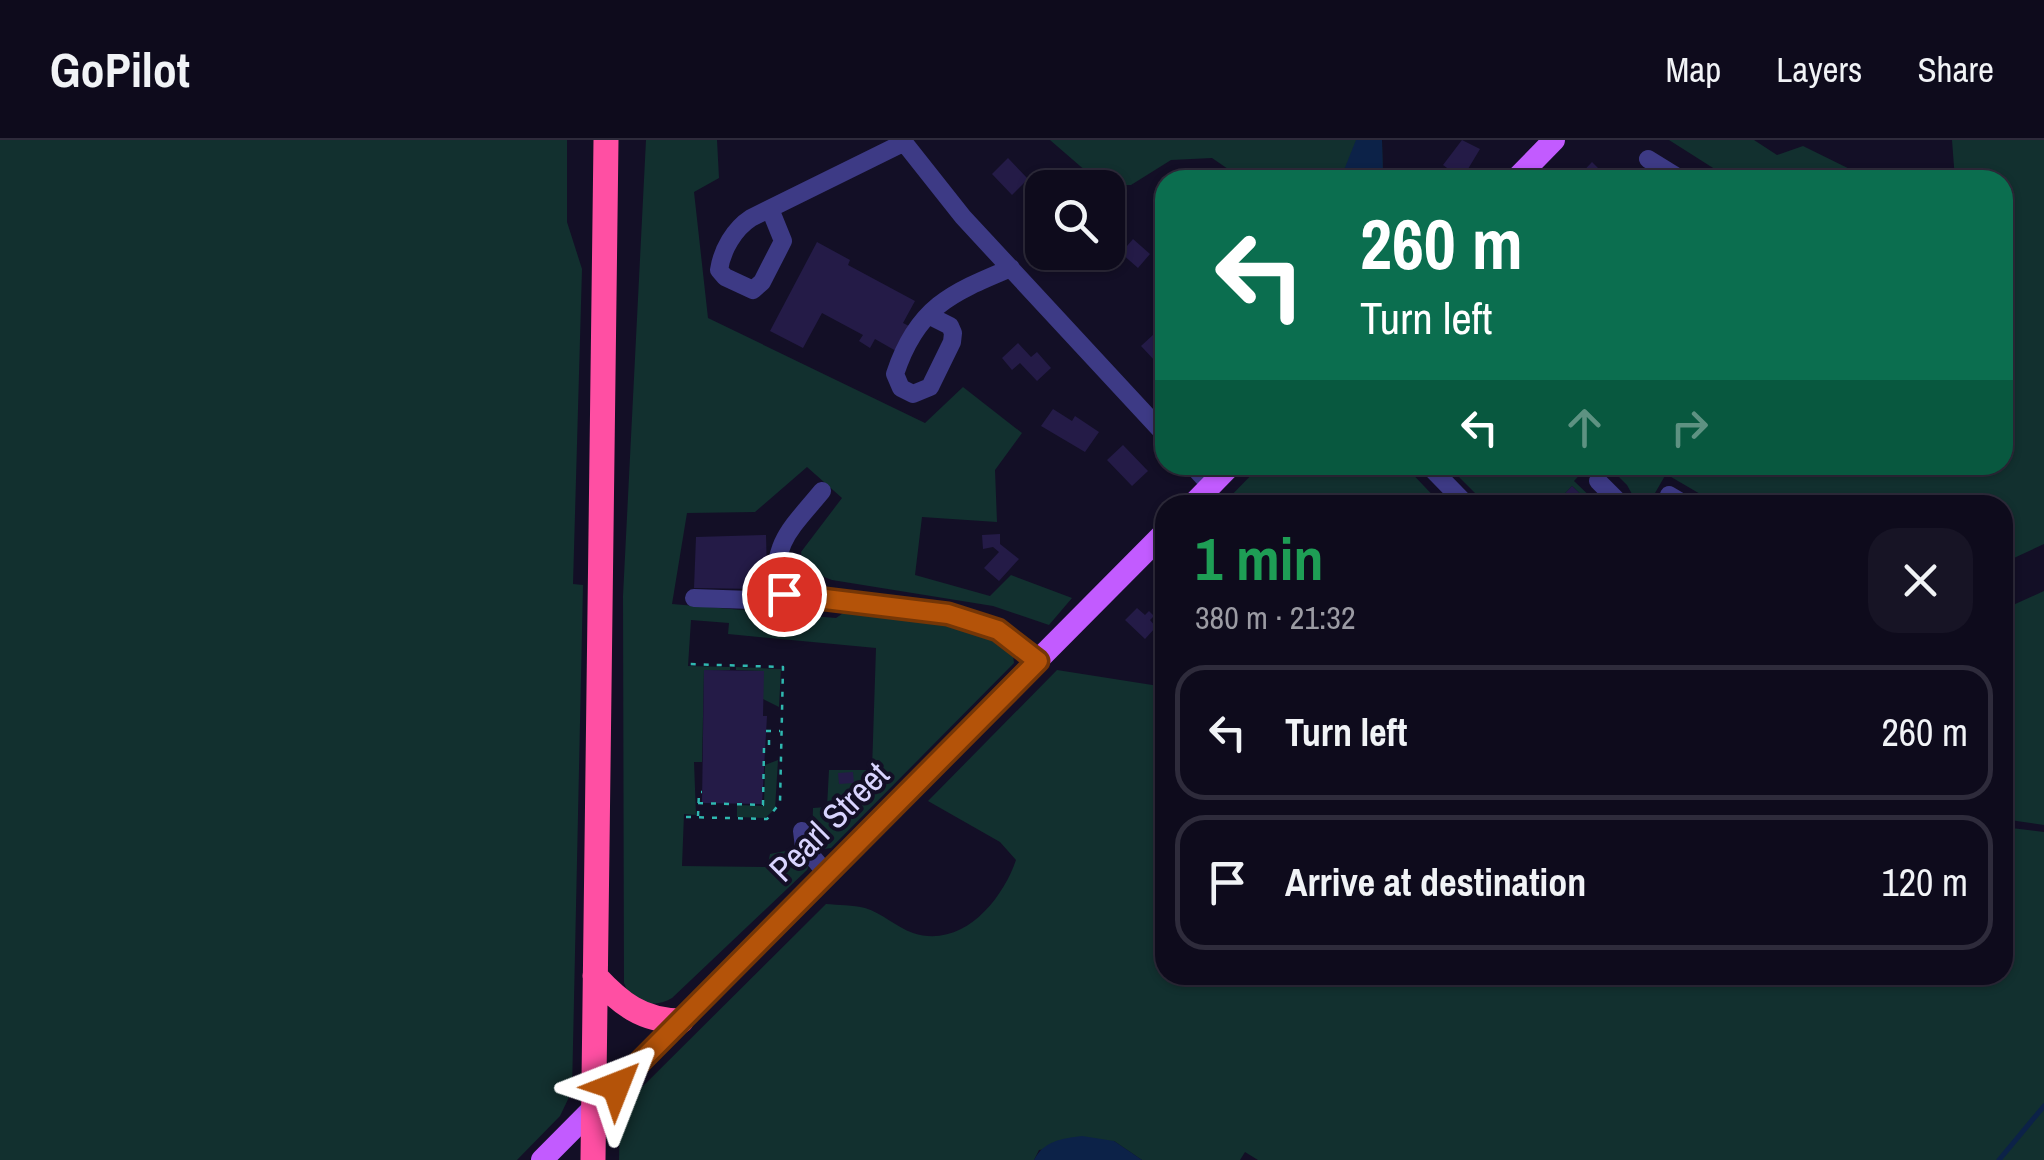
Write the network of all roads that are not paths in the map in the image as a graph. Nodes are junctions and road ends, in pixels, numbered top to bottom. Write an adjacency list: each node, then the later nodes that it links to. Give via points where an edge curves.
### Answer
1 (606, 140): 26 (highway)
2 (1554, 140): 5 (main road)
3 (902, 142): 7 (street); 8 (street)
4 (1648, 159): 6 (street)
5 (1525, 170)
6 (1666, 170)
7 (770, 209)
8 (1011, 268): 9 (street, via 955,291); 10 (street)
9 (928, 315)
10 (1155, 424)
11 (1201, 475): 15 (street)
12 (1221, 475): 15 (main road)
13 (1438, 475): 18 (street)
14 (1598, 481): 19 (street)
15 (1211, 486): 17 (main road)
16 (822, 492): 21 (street, via 780,545)
17 (1202, 495)
18 (1457, 495)
19 (1612, 495)
20 (1155, 542): 23 (main road, Pearl Street)
21 (775, 594): 22 (street); 23 (street, via 948,614 998,630)
22 (694, 598)
23 (1038, 661): 25 (main road, Pearl Street)
24 (802, 831): 25 (street, via 804,847)
25 (827, 874): 27 (main road, Pearl Street)
26 (594, 976): 27 (highway, via 628,1008); 28 (highway)
27 (681, 1021): 28 (main road, Pearl Street)
28 (594, 1108): 29 (main road, Pearl Street); 30 (highway)
29 (542, 1160)
30 (593, 1160)

